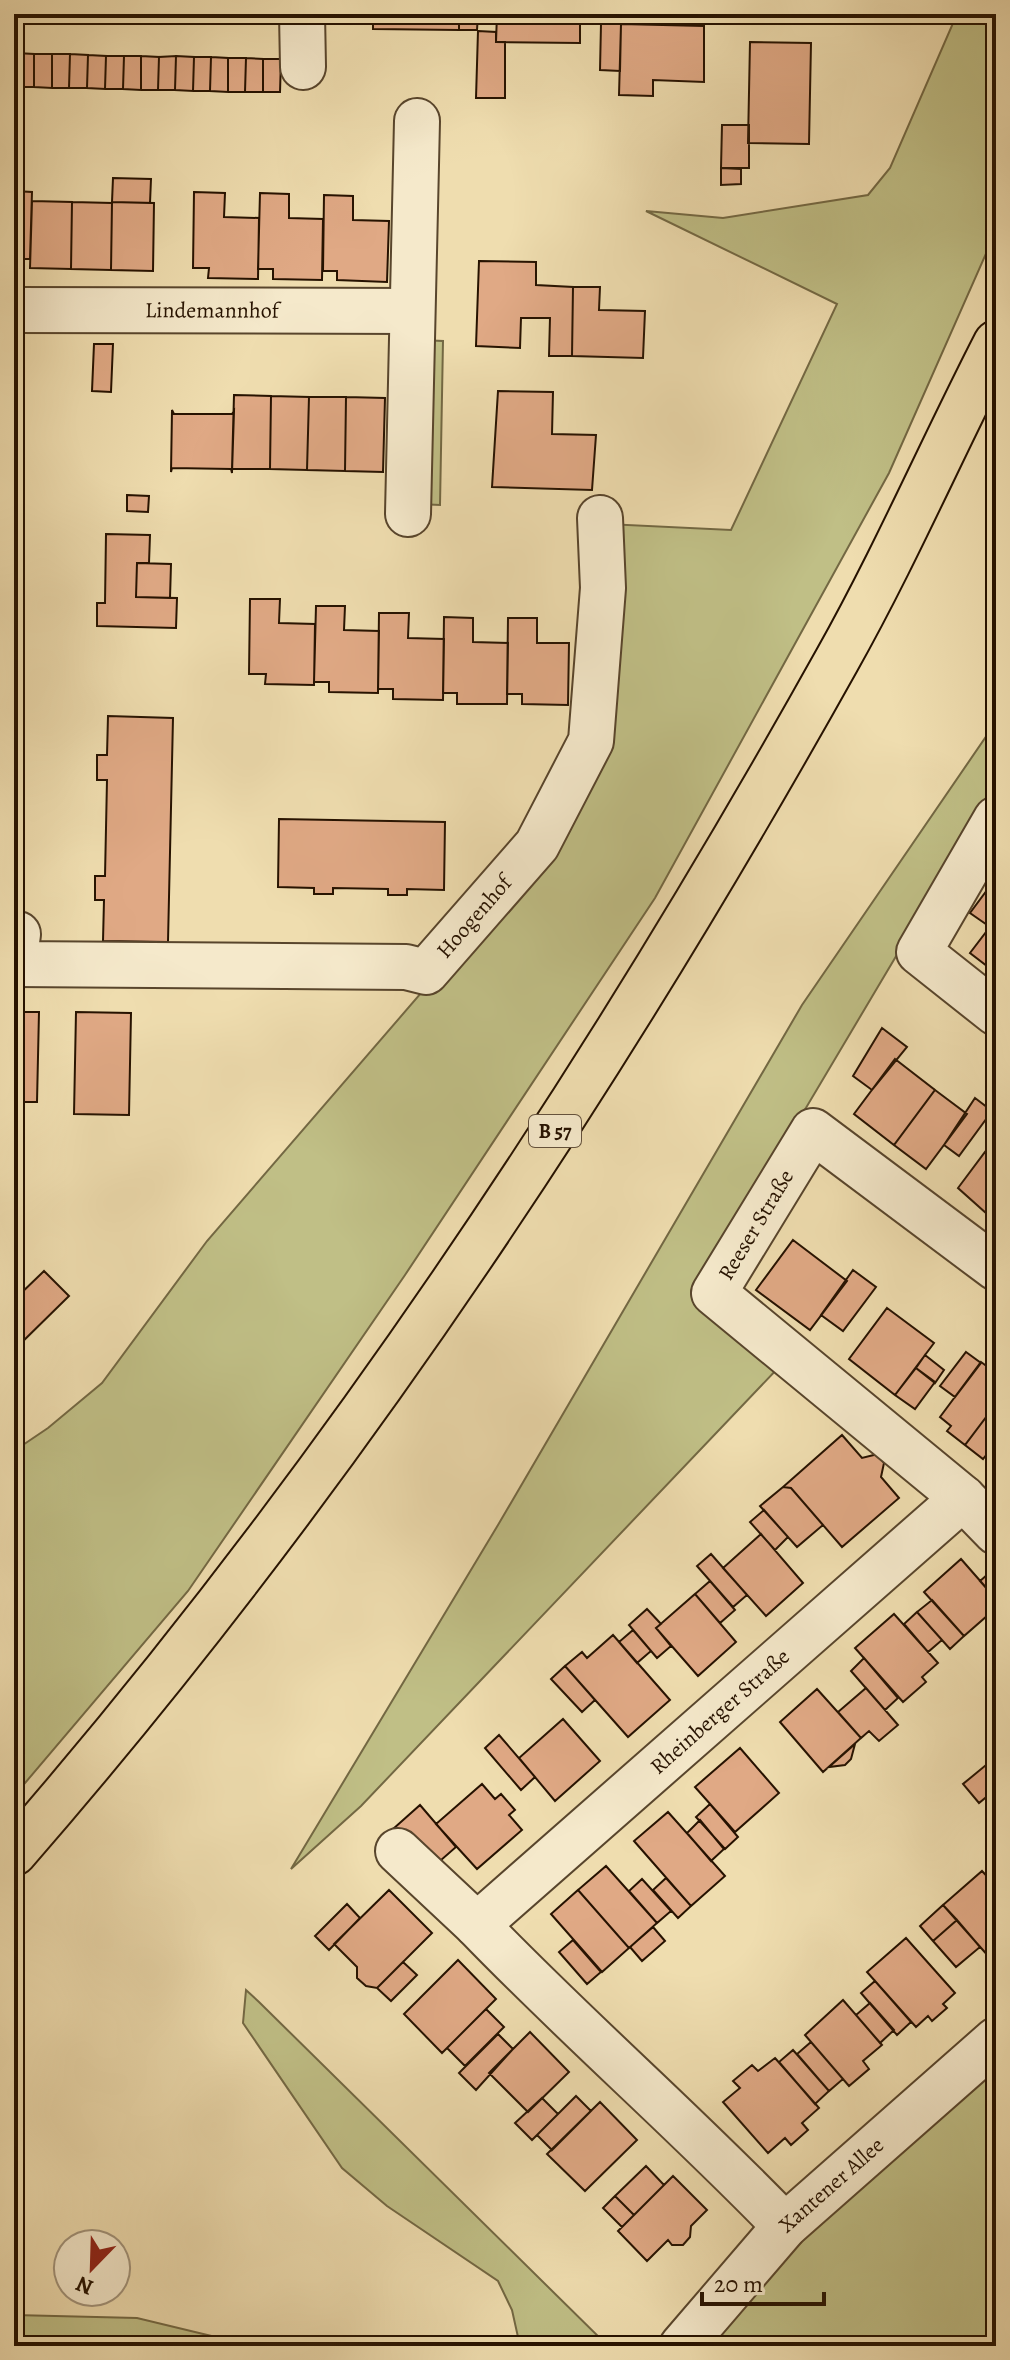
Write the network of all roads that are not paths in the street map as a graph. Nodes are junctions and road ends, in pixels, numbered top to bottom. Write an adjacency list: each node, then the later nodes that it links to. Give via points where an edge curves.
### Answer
1 (302, 14): 2 (street)
2 (303, 67)
3 (417, 121): 5 (street)
4 (14, 310): 5 (street, Lindemannhof)
5 (411, 311): 7 (street)
6 (996, 343): 15 (main road, B 57, via 840,655 563,1120 209,1620)
7 (408, 514)
8 (600, 518): 10 (street, Hoogenhof, via 603,588 591,741 537,845 426,972 406,967 14,964)
9 (996, 819): 11 (street, via 919,952)
10 (14, 934)
11 (996, 1013)
12 (996, 1268): 13 (street, Reeser Straße, via 813,1131 714,1293)
13 (985, 1515): 16 (street, Rheinberger Straße)
14 (398, 1851): 16 (street)
15 (14, 1853)
16 (477, 1925): 18 (street)
17 (996, 2040): 18 (street, Xantener Allee)
18 (785, 2226): 19 (street, Xantener Allee)
19 (682, 2346)

